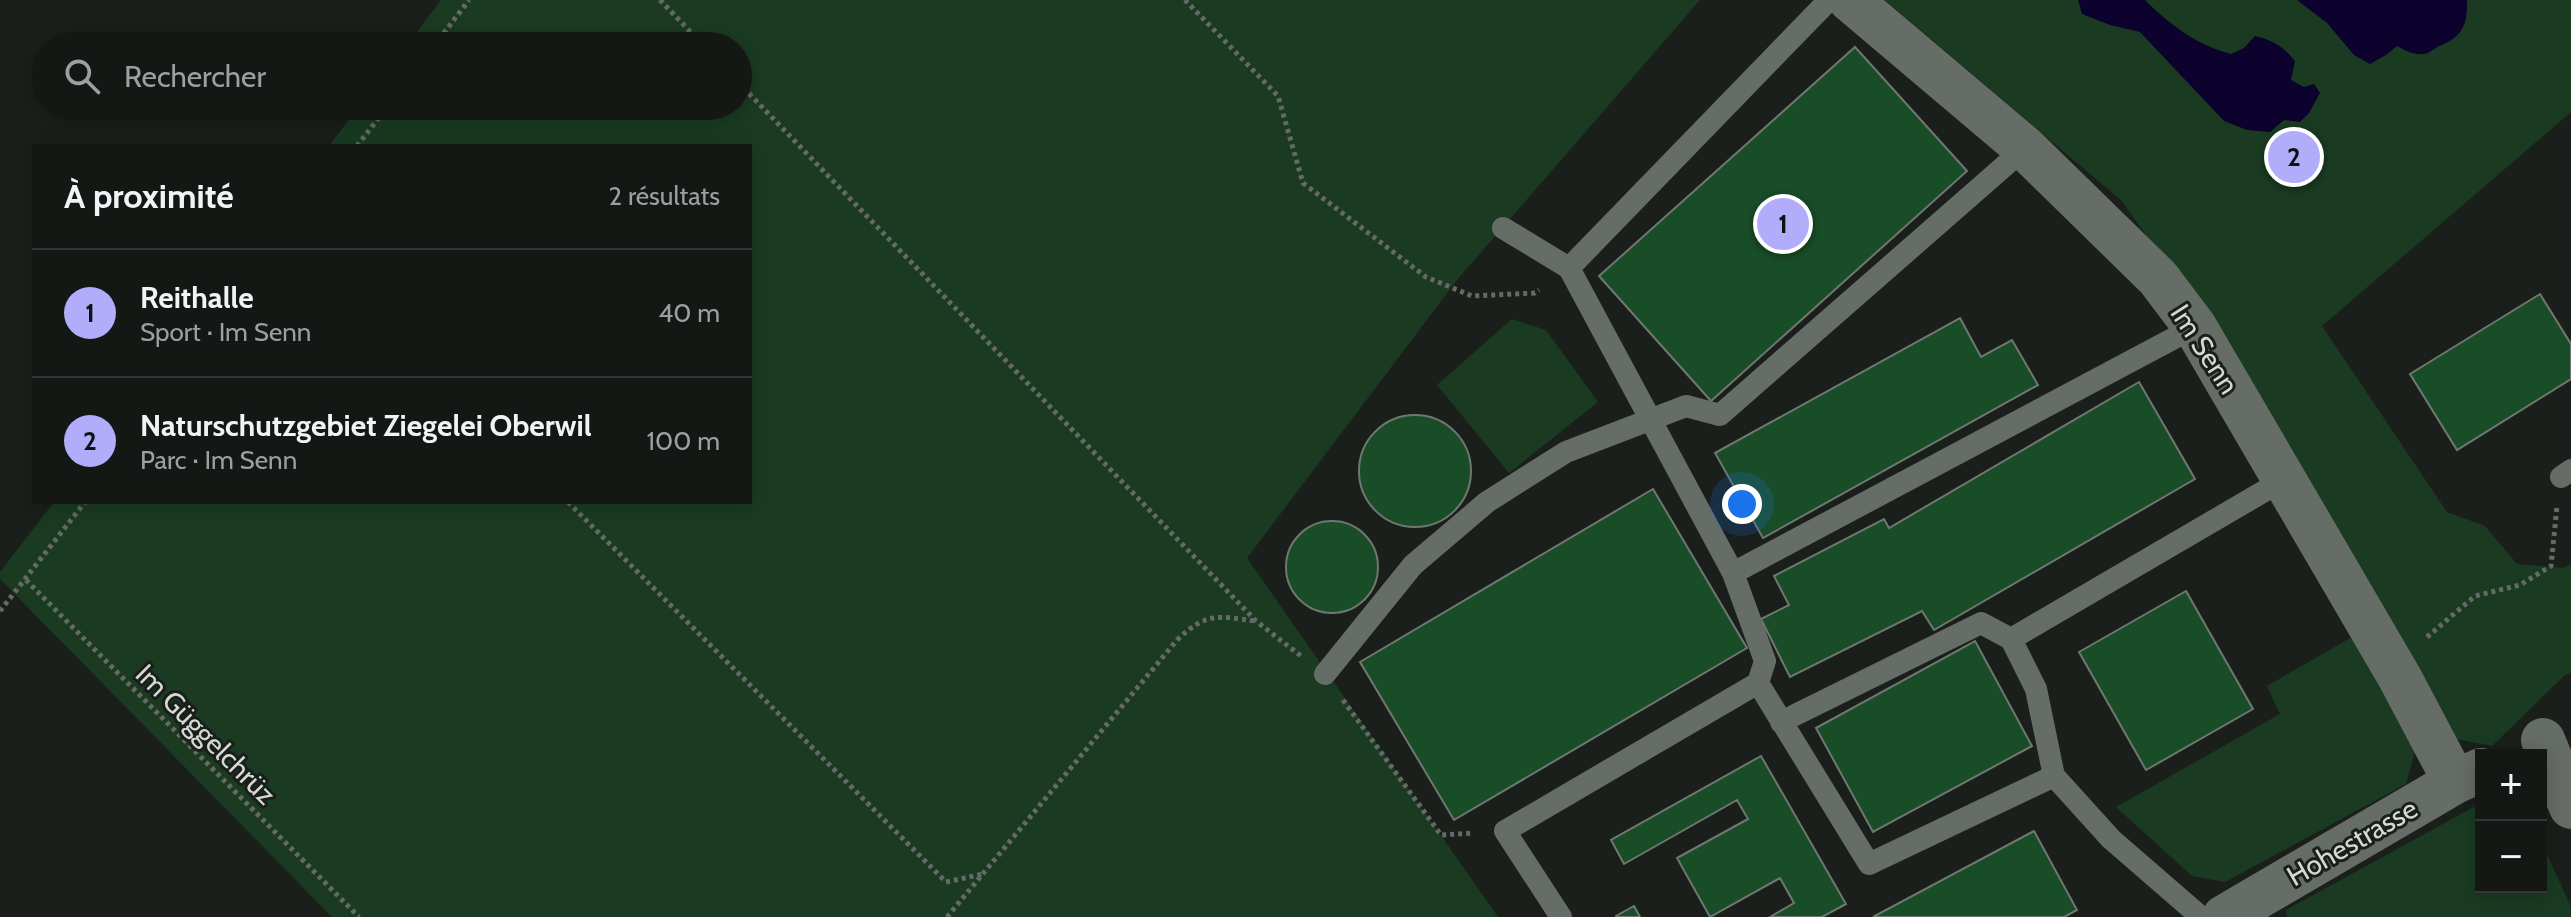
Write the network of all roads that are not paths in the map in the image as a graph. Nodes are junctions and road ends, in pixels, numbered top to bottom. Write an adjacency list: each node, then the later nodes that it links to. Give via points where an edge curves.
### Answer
1 (1829, 0): 5 (lane)
2 (1850, 0): 3 (street, Im Senn)
3 (2025, 148): 6 (street, Im Senn, via 2158,278); 7 (lane, via 1720,415 1686,406)
4 (1503, 228): 5 (lane)
5 (1569, 268): 7 (lane)
6 (2195, 327): 8 (street, Im Senn); 9 (lane)
7 (1651, 421): 9 (lane); 11 (lane, via 1566,452 1487,502 1413,565)
8 (2285, 479): 10 (lane); 16 (street, Im Senn, via 2400,678)
9 (1733, 573): 12 (lane, via 1765,661)
10 (2011, 639): 13 (lane, via 1981,623); 15 (lane, via 2036,689)
11 (1325, 674)
12 (1758, 683): 13 (lane); 18 (lane, via 1505,831)
13 (1781, 722): 15 (lane, via 1869,864)
14 (2542, 740): 17 (street)
15 (2054, 776): 19 (lane, via 2111,839)
16 (2468, 776): 20 (street, Hohestrasse)
17 (2571, 807)
18 (1561, 917)
19 (2201, 917)
20 (2224, 917)

